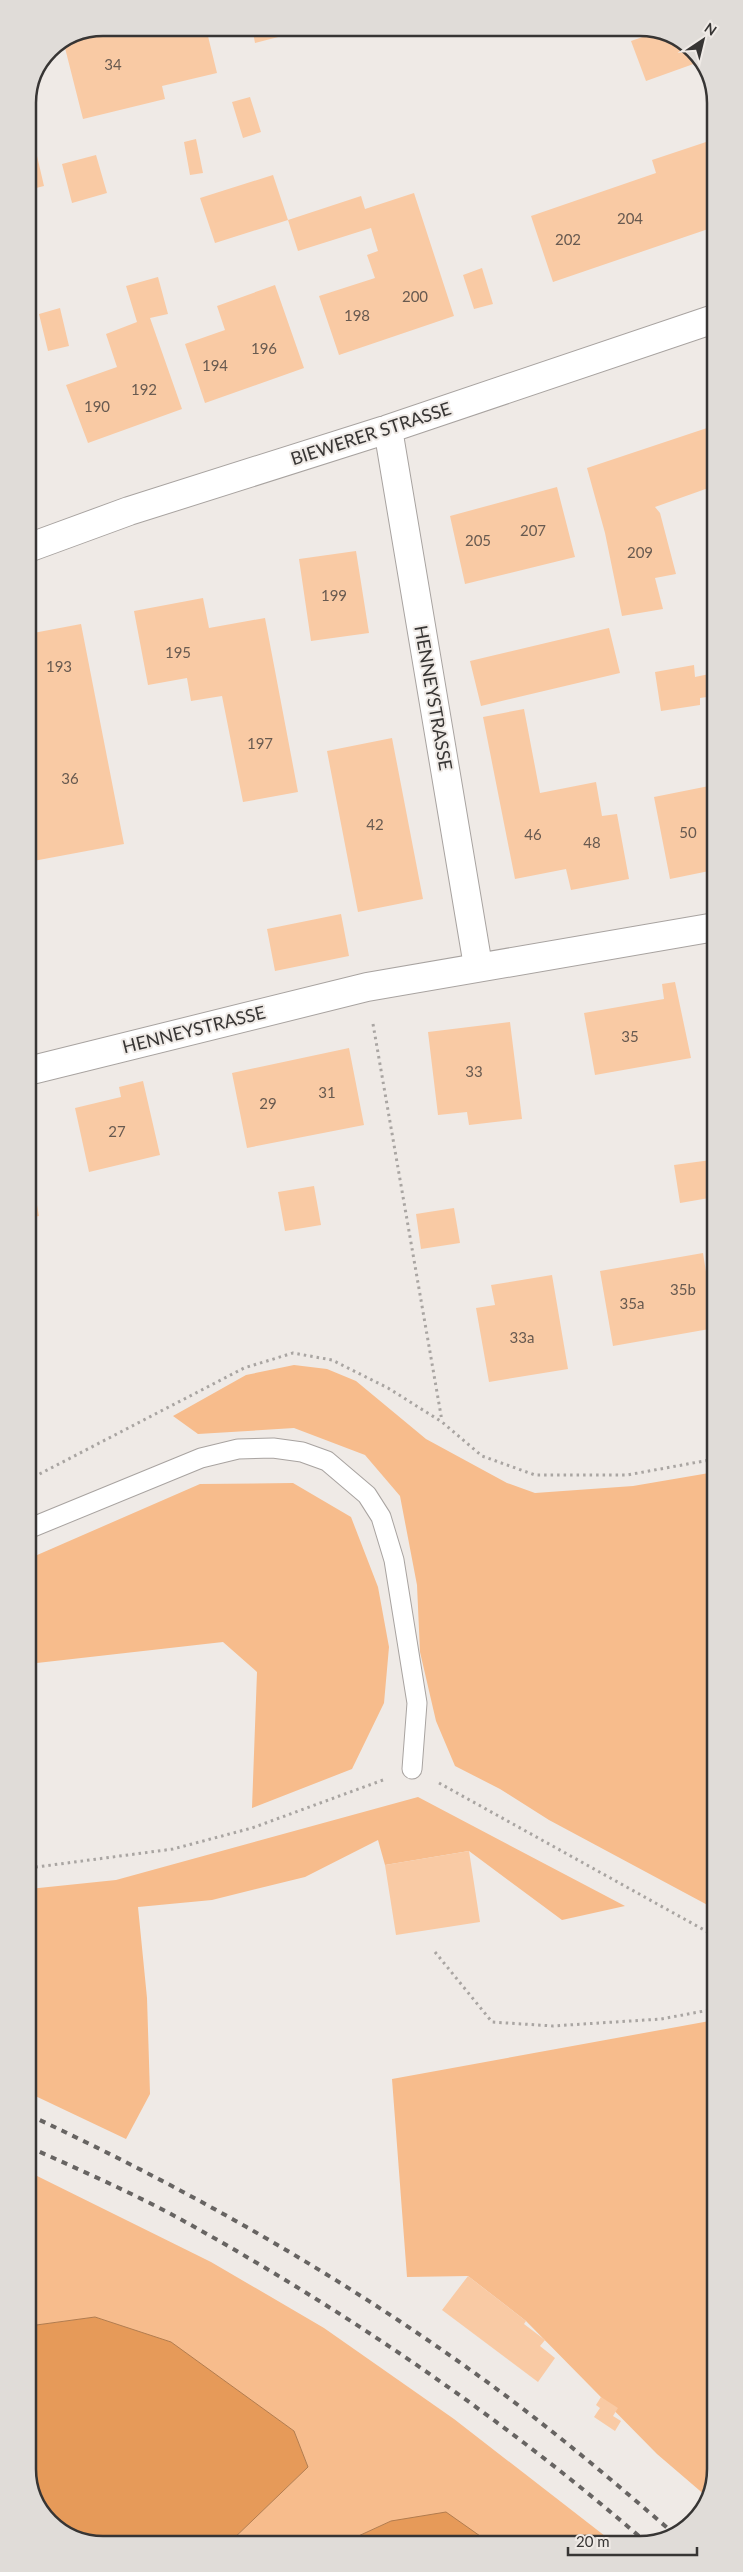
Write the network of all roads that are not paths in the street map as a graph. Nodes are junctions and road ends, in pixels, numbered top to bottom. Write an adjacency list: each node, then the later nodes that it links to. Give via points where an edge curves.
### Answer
1 (707, 321): 2 (street, BIEWERER STRASSE)
2 (388, 429): 3 (street, BIEWERER STRASSE, via 129,511); 5 (street, HENNEYSTRASSE)
3 (36, 545)
4 (707, 928): 5 (street, HENNEYSTRASSE)
5 (478, 966): 6 (street, HENNEYSTRASSE, via 367,987)
6 (36, 1069)
7 (36, 1526): 8 (lane, via 106,1495 210,1456 238,1449 273,1448 302,1452 327,1461 367,1495 381,1516 394,1560 416,1703)
8 (412, 1769)

